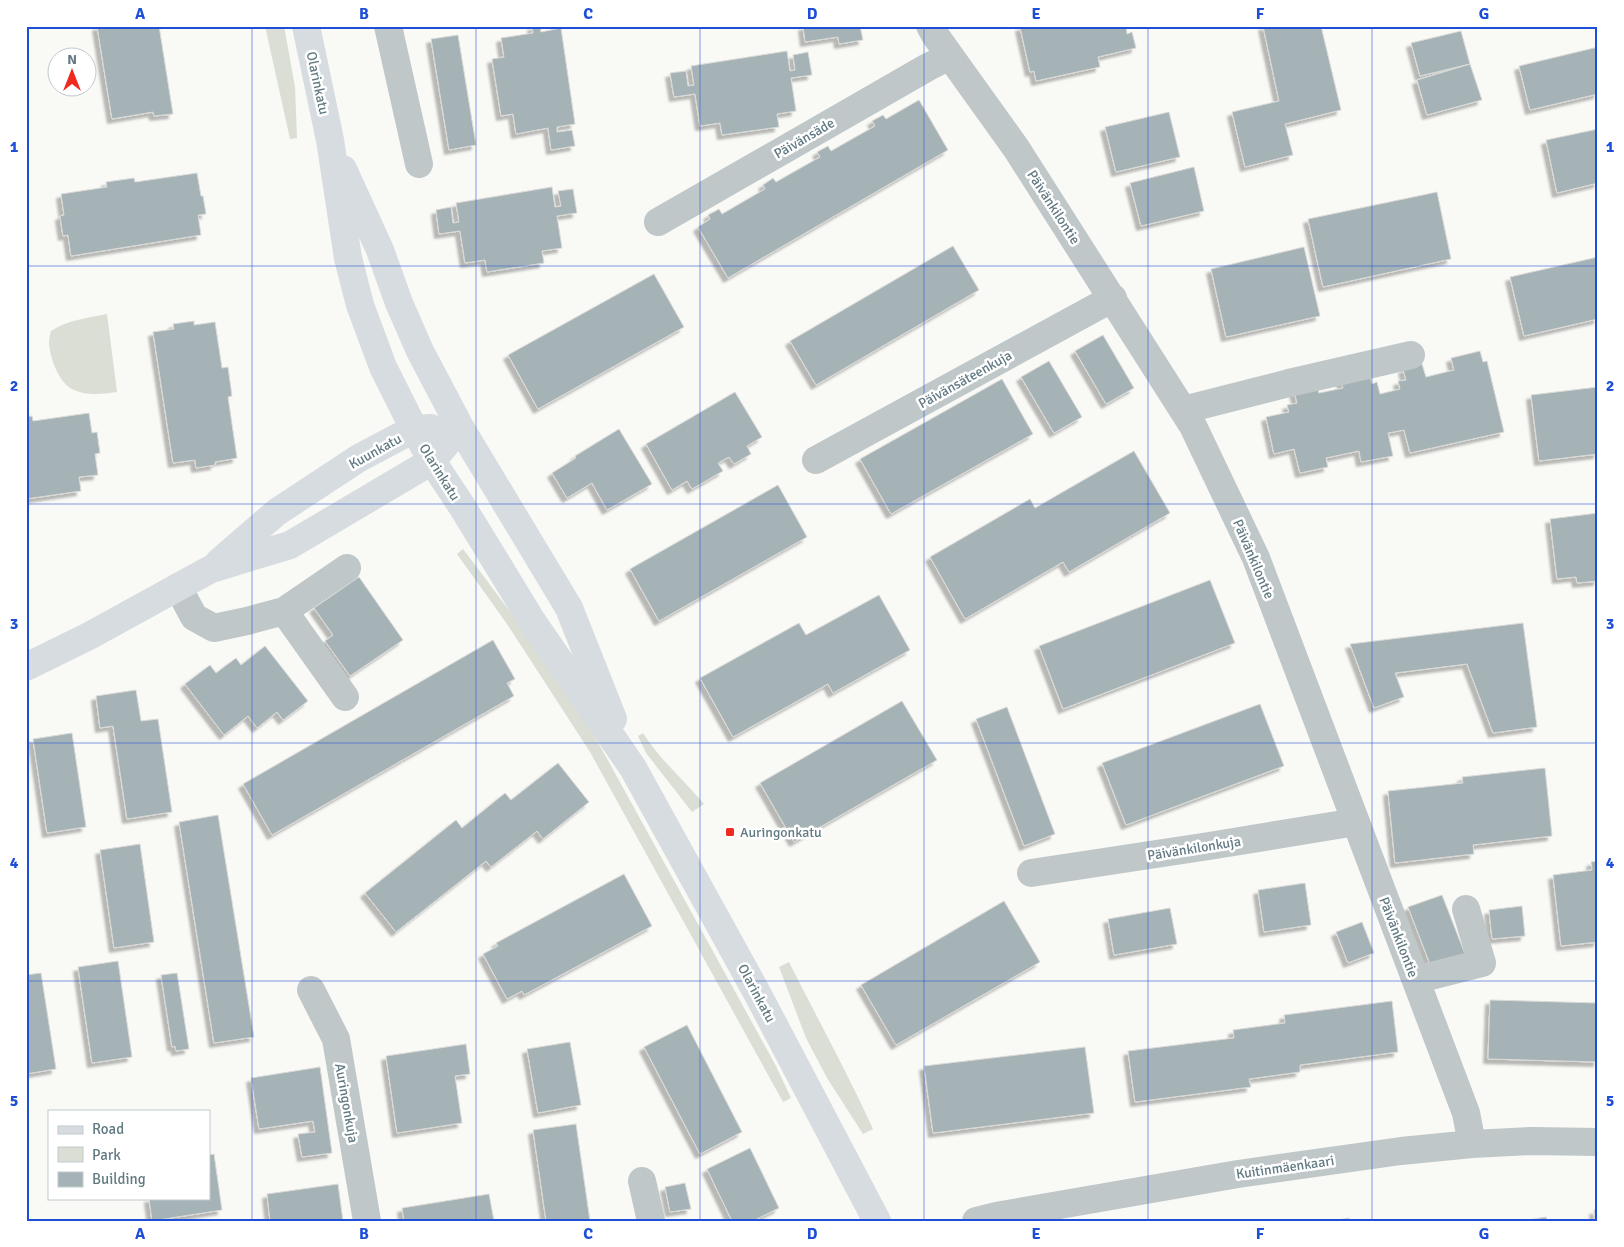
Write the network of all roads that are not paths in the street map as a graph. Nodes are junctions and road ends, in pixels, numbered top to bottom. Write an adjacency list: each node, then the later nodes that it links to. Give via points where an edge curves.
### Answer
1 (306, 26): 4 (main road, Olarinkatu)
2 (388, 26): 5 (street)
3 (941, 36): 6 (street, Päivänsäde, via 928,67); 7 (street, Päivänkilontie)
4 (330, 140): 10 (main road, Olarinkatu, via 380,250 420,352); 11 (main road, Olarinkatu, via 348,258 360,305 382,367)
5 (419, 164)
6 (658, 222)
7 (1113, 298): 9 (street, Päivänkilontie); 12 (street, Päivänsäteenkuja)
8 (1411, 356): 9 (street)
9 (1183, 410): 21 (street, Päivänkilontie, via 1256,558)
10 (460, 427): 11 (main road, Kuunkatu); 13 (main road, Kuunkatu); 20 (main road, Olarinkatu, via 569,608)
11 (414, 429): 13 (main road, Olarinkatu); 15 (main road, Kuunkatu, via 359,458 277,512)
12 (816, 460)
13 (432, 461): 15 (main road, Kuunkatu, via 290,545); 20 (main road, Olarinkatu, via 532,621)
14 (347, 568): 17 (street)
15 (211, 569): 16 (main road, Kuunkatu)
16 (178, 587): 17 (street, via 194,617 214,628); 18 (main road, Kuunkatu)
17 (284, 611): 19 (street)
18 (26, 667)
19 (345, 697)
20 (633, 768): 31 (main road, Olarinkatu, via 756,991)
21 (1356, 822): 22 (street, Päivänkilonkuja); 24 (street, Päivänkilontie)
22 (1031, 873)
23 (1466, 909): 24 (street, via 1482,963 1427,977)
24 (1414, 976): 27 (street, Päivänkilontie, via 1466,1113)
25 (311, 990): 29 (street, Auringonkuja, via 336,1039)
26 (1598, 1142): 27 (street, Kuitinmäenkaari)
27 (1472, 1144): 32 (street, Kuitinmäenkaari, via 1238,1174)
28 (642, 1181): 30 (street)
29 (367, 1221)
30 (652, 1221)
31 (877, 1221)
32 (976, 1221)

